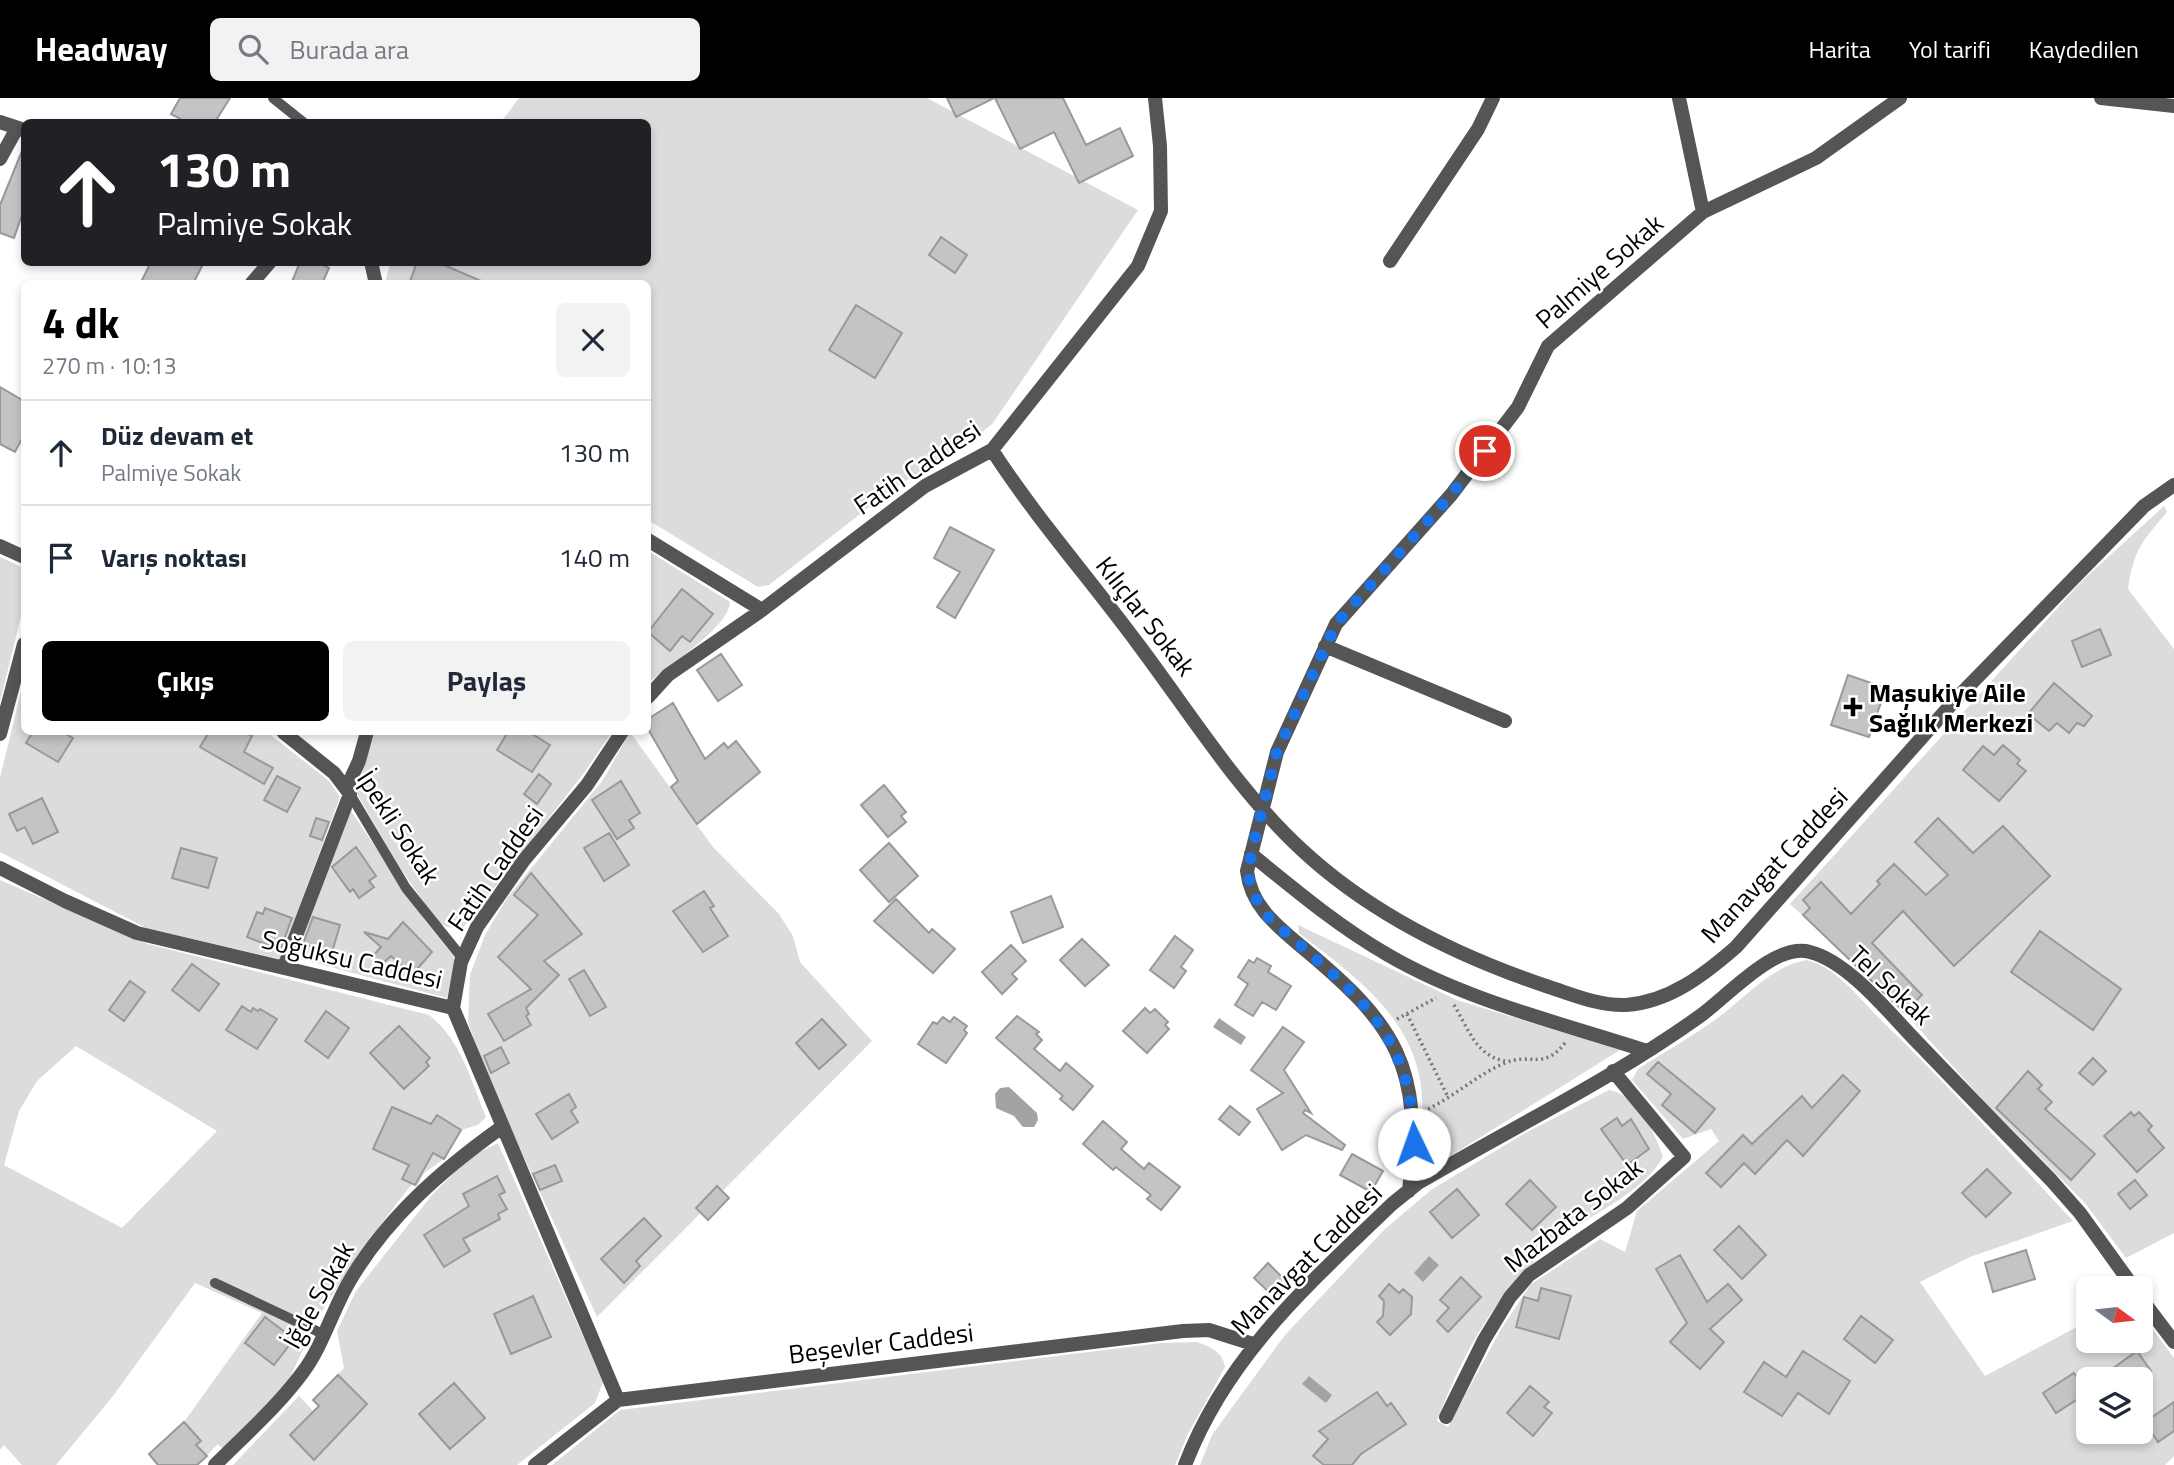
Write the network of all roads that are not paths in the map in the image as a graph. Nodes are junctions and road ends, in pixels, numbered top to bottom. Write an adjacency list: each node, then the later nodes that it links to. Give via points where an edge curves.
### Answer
1 (273, 98): 8 (lane)
2 (1155, 98): 16 (street, Fatih Caddesi, via 1161,211 1138,266)
3 (1493, 98): 13 (street, via 1478,129)
4 (1679, 98): 12 (street)
5 (1900, 98): 12 (street, Palmiye Sokak, via 1816,158)
6 (2101, 98): 7 (street)
7 (2174, 106)
8 (299, 119)
9 (0, 122): 10 (street)
10 (21, 129): 11 (street)
11 (0, 159)
12 (1703, 212): 22 (street, Palmiye Sokak, via 1548,346 1518,407 1451,495 1336,624)
13 (1390, 261)
14 (267, 266): 15 (street)
15 (254, 280)
16 (992, 450): 21 (street, Fatih Caddesi, via 925,486); 31 (street, Kılıçlar Sokak, via 1017,490)
17 (2174, 485): 31 (street, Manavgat Caddesi, via 2122,527 1966,689 1736,947 1669,994 1604,1004 1475,960 1403,923 1335,878)
18 (651, 542): 21 (street)
19 (0, 546): 20 (street)
20 (21, 556)
21 (762, 610): 24 (street, Fatih Caddesi, via 668,676)
22 (1325, 646): 25 (street); 31 (street, Palmiye Sokak, via 1277,752)
23 (21, 655): 26 (street)
24 (651, 694)
25 (1505, 721)
26 (0, 734)
27 (286, 735): 30 (street, İpekli Sokak)
28 (366, 735): 30 (street)
29 (620, 735): 34 (street, Fatih Caddesi, via 477,927)
30 (348, 790): 34 (lane, İpekli Sokak, via 407,888); 35 (street)
31 (1263, 811): 32 (street, Manavgat Caddesi)
32 (1251, 854): 37 (street, via 1333,920 1389,956 1462,990); 40 (street, Manavgat Caddesi, via 1249,884 1263,912 1343,981 1382,1027 1408,1081 1414,1116)
33 (0, 868): 35 (street, Soğuksu Caddesi, via 137,933)
34 (463, 959): 36 (street, Fatih Caddesi)
35 (284, 967): 36 (street, Soğuksu Caddesi)
36 (453, 1008): 39 (street, Soğuksu Caddesi)
37 (1647, 1051): 38 (street, Tel Sokak); 41 (street, Tel Sokak, via 1780,954 1802,950 1826,958 1865,989 2051,1180)
38 (1613, 1070): 40 (street, Tel Sokak); 48 (street, Mazbata Sokak, via 1684,1157 1627,1208 1529,1275 1483,1340)
39 (502, 1127): 44 (street, İğde Sokak, via 457,1158 395,1220 350,1280); 47 (street, Soğuksu Caddesi)
40 (1409, 1191): 46 (street, Manavgat Caddesi, via 1340,1253)
41 (2125, 1276)
42 (215, 1283): 44 (lane)
43 (2153, 1314): 45 (street)
44 (323, 1334): 49 (street, İğde Sokak, via 313,1357 285,1395)
45 (2174, 1342)
46 (1253, 1345): 47 (street, Beşevler Caddesi, via 1209,1330 1183,1331); 51 (street, Manavgat Caddesi, via 1208,1417)
47 (618, 1400): 50 (street)
48 (1446, 1417)
49 (215, 1465)
50 (535, 1465)
51 (1185, 1465)

